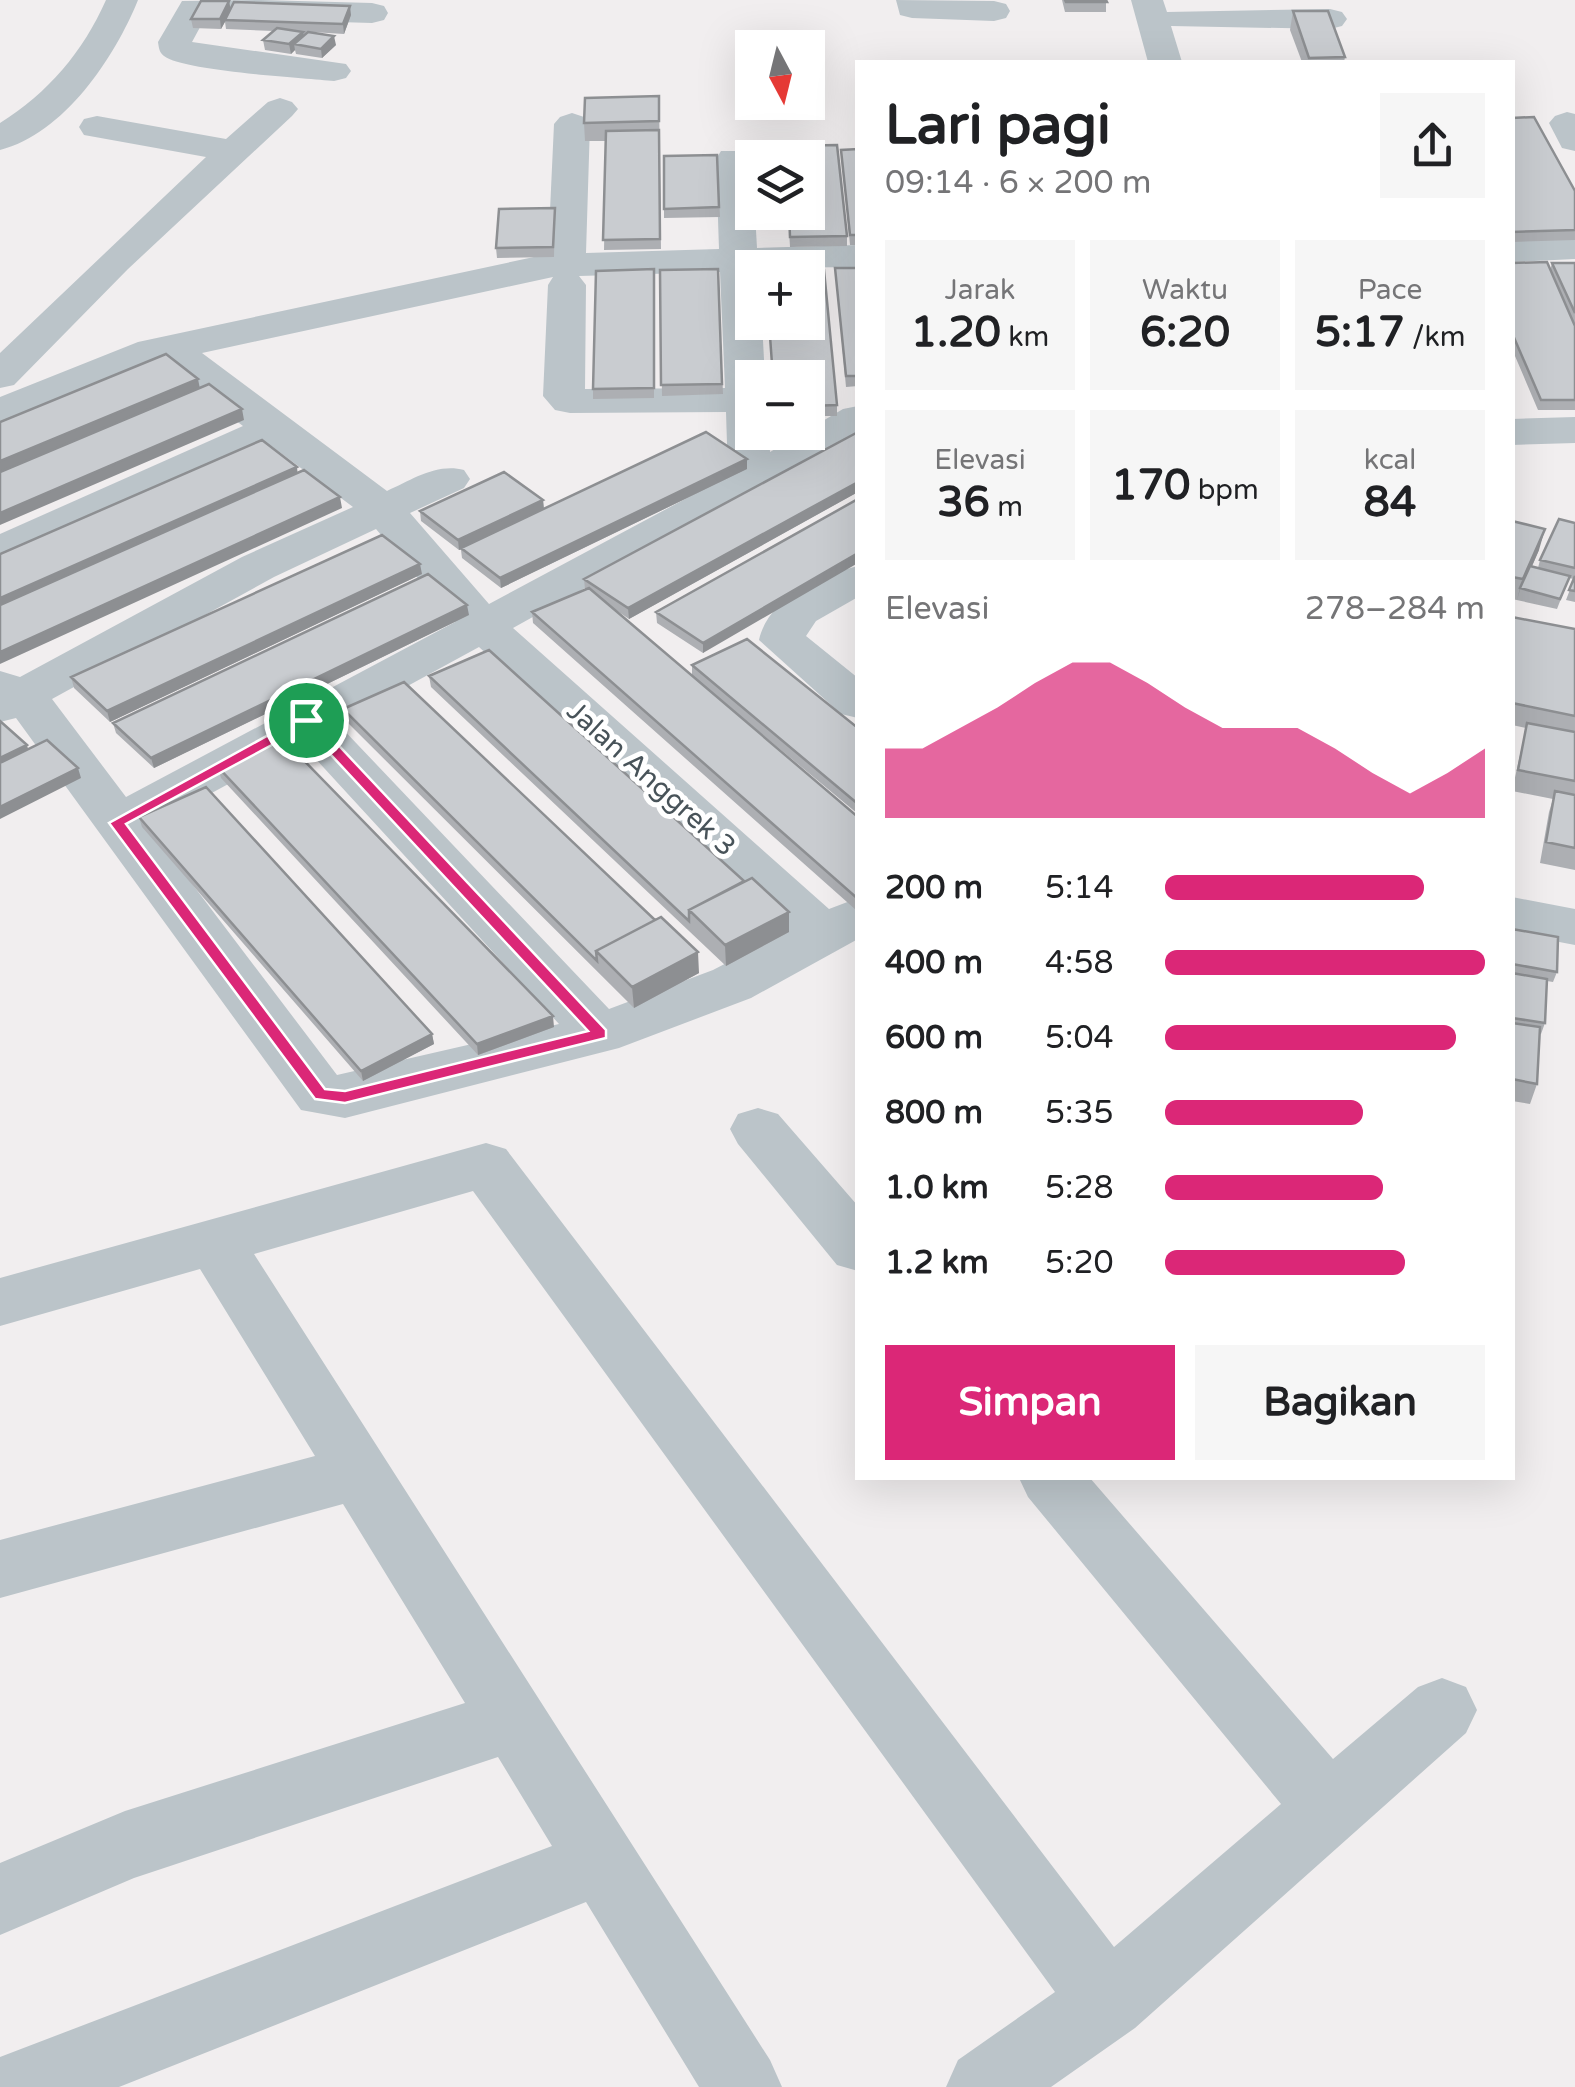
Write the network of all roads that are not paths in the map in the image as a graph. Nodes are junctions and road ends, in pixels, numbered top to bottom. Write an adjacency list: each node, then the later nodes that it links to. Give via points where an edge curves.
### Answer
1 (122, 0): 12 (street, via 66,89)
2 (912, 0): 5 (street, via 912,8)
3 (1147, 0): 8 (street)
4 (374, 6): 4 (street, via 194,8 176,50 329,76 355,46)
5 (994, 12)
6 (1179, 18): 7 (street)
7 (1332, 22)
8 (1164, 60)
9 (280, 109): 13 (street)
10 (572, 124): 21 (street)
11 (96, 127): 13 (street)
12 (0, 139)
13 (234, 150): 23 (street)
14 (734, 159): 16 (street)
15 (1575, 248): 17 (street)
16 (740, 250)
17 (1515, 251)
18 (855, 256): 19 (street)
19 (825, 257)
20 (735, 258): 21 (street)
21 (567, 274): 22 (street); 24 (street, via 564,396 570,401)
22 (184, 343): 25 (street); 27 (street, Jalan Anggrek 3, via 181,355 198,374)
23 (0, 376)
24 (735, 400)
25 (0, 412)
26 (855, 420): 32 (street)
27 (271, 429): 33 (street, Jalan Anggrek 3); 34 (street)
28 (1575, 430): 29 (street)
29 (1515, 431)
30 (749, 450): 32 (street)
31 (448, 478): 33 (street)
32 (750, 482): 36 (street)
33 (381, 507): 36 (street, Jalan Anggrek 3); 37 (street)
34 (0, 550)
35 (855, 581): 38 (street, via 790,617 782,640)
36 (481, 624): 39 (street); 42 (street, Jalan Anggrek 3)
37 (8, 696): 40 (street)
38 (855, 701)
39 (306, 720): 40 (street); 44 (street)
40 (116, 823): 44 (street, via 320,1095 345,1097)
41 (1515, 916): 43 (street)
42 (840, 924): 44 (street, via 732,984)
43 (1575, 927)
44 (600, 1034)
45 (758, 1129): 47 (street)
46 (213, 1238): 48 (street); 49 (street); 57 (street, via 486,1165)
47 (855, 1244)
48 (0, 1302)
49 (359, 1472): 51 (street); 53 (street)
50 (1053, 1480): 54 (street)
51 (0, 1568)
52 (1442, 1710): 54 (street)
53 (514, 1720): 55 (street); 56 (street, via 125,1846)
54 (1331, 1810): 57 (street)
55 (602, 1861): 58 (street); 59 (street)
56 (0, 1900)
57 (1108, 2002): 60 (street)
58 (20, 2087)
59 (743, 2087)
60 (985, 2087)

